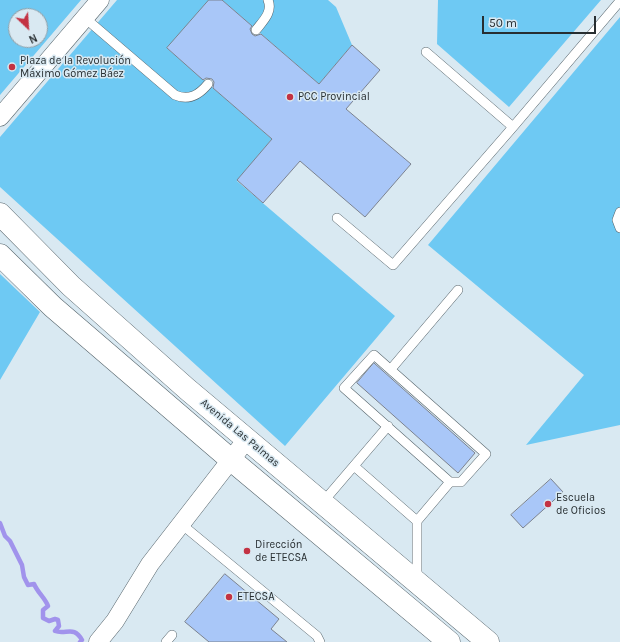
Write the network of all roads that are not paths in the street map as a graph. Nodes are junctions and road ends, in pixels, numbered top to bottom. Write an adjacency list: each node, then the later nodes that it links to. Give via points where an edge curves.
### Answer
1 (100, 0): 4 (street)
2 (268, 0): 5 (lane, via 270,5 267,15)
3 (620, 1): 9 (lane)
4 (85, 18): 7 (lane, via 175,95 182,98 192,97); 8 (street)
5 (256, 30)
6 (426, 52): 9 (lane)
7 (208, 84)
8 (0, 117)
9 (513, 127): 12 (lane, via 393,265)
10 (620, 212): 13 (lane, via 617,220)
11 (0, 214): 18 (street, Avenida Las Palmas, via 71,286)
12 (337, 218)
13 (620, 228)
14 (0, 255): 19 (street, via 53,307)
15 (458, 290): 16 (lane)
16 (390, 369): 17 (lane, via 374,355 344,388); 21 (lane, via 486,454 461,482)
17 (388, 426): 20 (lane); 21 (lane)
18 (247, 439): 19 (street); 22 (street, Avenida Las Palmas)
19 (230, 459): 24 (street); 29 (street)
20 (354, 466): 22 (lane); 23 (lane)
21 (450, 482): 23 (lane)
22 (323, 502): 25 (street, Avenida Las Palmas)
23 (417, 520): 25 (lane)
24 (180, 523): 27 (street, via 150,564 115,621); 28 (lane, via 317,636)
25 (417, 580): 26 (street, Avenida Las Palmas)
26 (468, 625): 30 (street); 31 (street, Avenida Las Palmas)
27 (98, 642)
28 (320, 642)
29 (449, 642)
30 (454, 642)
31 (488, 642)

